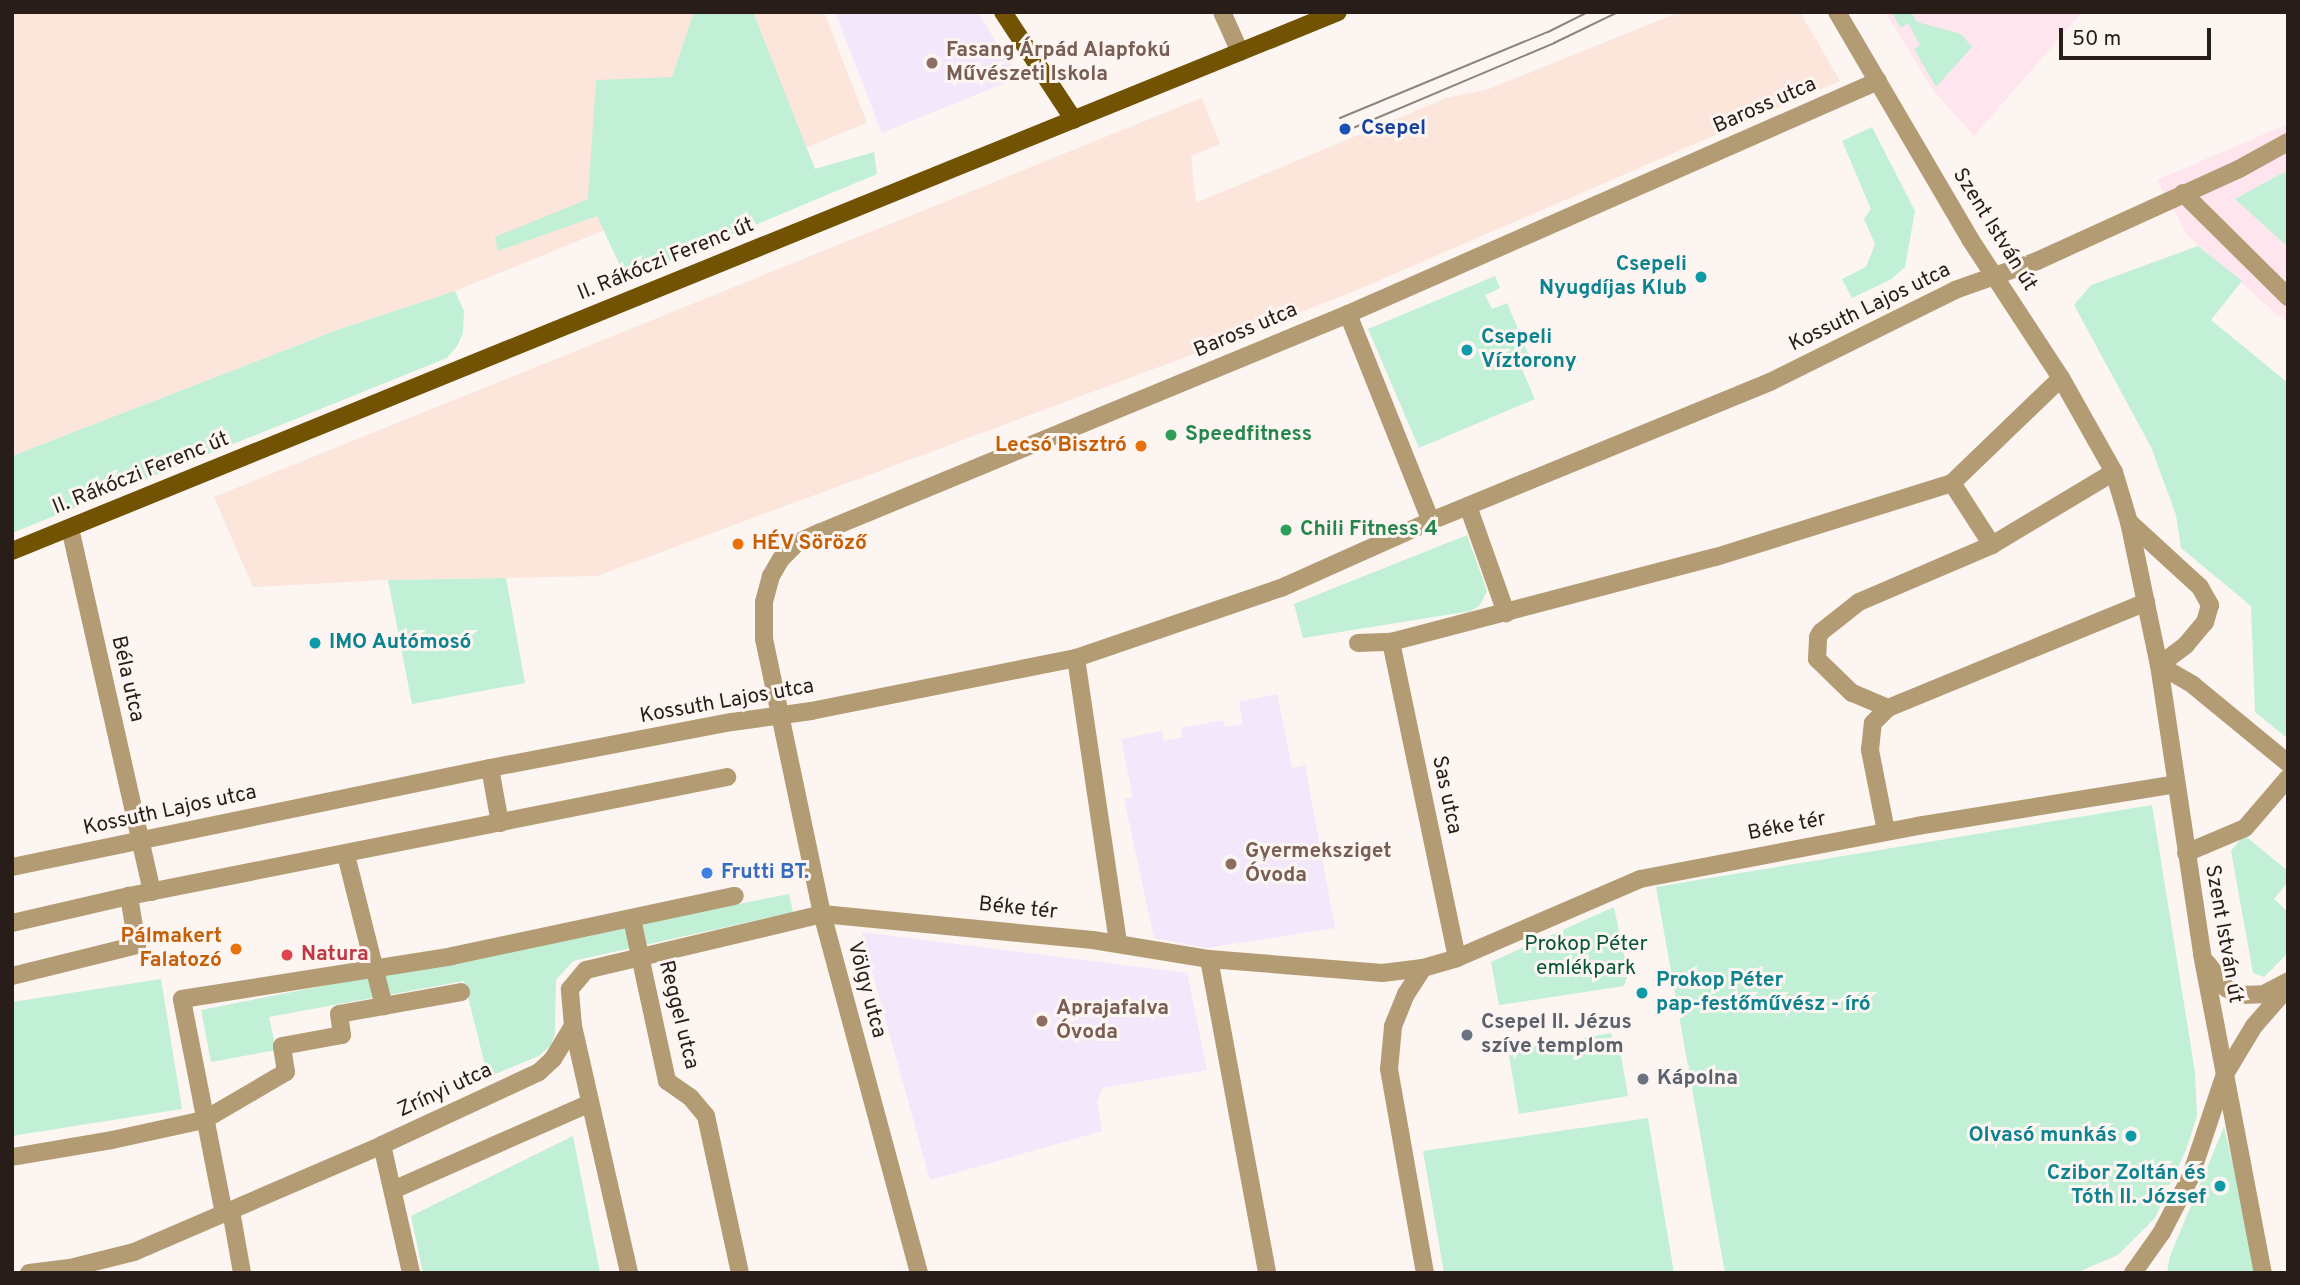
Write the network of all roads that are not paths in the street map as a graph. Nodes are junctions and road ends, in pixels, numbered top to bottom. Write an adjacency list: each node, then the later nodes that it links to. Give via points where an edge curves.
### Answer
1 (1003, 12): 7 (main road)
2 (1222, 12): 5 (street)
3 (1338, 12): 5 (main road, II. Rákóczi Ferenc út)
4 (1837, 12): 6 (street, Szent István út)
5 (1240, 52): 7 (main road, II. Rákóczi Ferenc út)
6 (1878, 81): 10 (street, Szent István út); 12 (street, Baross utca)
7 (1074, 120): 19 (main road, II. Rákóczi Ferenc út)
8 (2288, 142): 9 (street, Kossuth Lajos utca)
9 (2183, 193): 10 (street, Kossuth Lajos utca); 11 (street)
10 (1995, 277): 13 (street, Szent István út); 16 (street, Kossuth Lajos utca, via 1955,290 1770,382)
11 (2288, 297)
12 (1348, 314): 17 (street); 29 (street, Baross utca, via 797,543 771,576 764,601 764,639)
13 (2061, 378): 14 (street, Szent István út); 15 (street)
14 (2114, 472): 18 (street, Szent István út); 20 (street)
15 (1952, 482): 20 (street); 23 (street, via 1716,557)
16 (1468, 506): 17 (street, Kossuth Lajos utca); 23 (street)
17 (1431, 521): 26 (street, Kossuth Lajos utca, via 1281,588)
18 (2129, 522): 22 (street, Szent István út); 27 (street, via 2200,587 2210,605 2205,622 2186,645)
19 (70, 528): 21 (main road, II. Rákóczi Ferenc út); 37 (street, Béla utca)
20 (1992, 545): 28 (street, via 1859,603 1818,637 1817,659 1827,670 1852,693)
21 (12, 551)
22 (2147, 602): 27 (street, Szent István út); 28 (street)
23 (1506, 613): 24 (street)
24 (1391, 642): 25 (street); 50 (street, Sas utca)
25 (1358, 643)
26 (1076, 658): 29 (street, Kossuth Lajos utca); 47 (street)
27 (2158, 665): 30 (street, via 2193,685); 34 (street, Szent István út)
28 (1888, 708): 36 (street, via 1873,723 1870,750)
29 (782, 715): 31 (street, Kossuth Lajos utca); 44 (street, Völgy utca)
30 (2288, 763)
31 (490, 768): 35 (street); 37 (street, Kossuth Lajos utca)
32 (727, 777): 35 (street)
33 (2288, 778): 38 (street, via 2245,828)
34 (2175, 783): 36 (street, Béke tér); 38 (street, Szent István út)
35 (500, 823): 39 (street)
36 (1886, 831): 50 (street, Béke tér, via 1640,879)
37 (141, 840): 40 (street, Kossuth Lajos utca); 41 (street, Béla utca)
38 (2186, 853): 48 (street, Szent István út)
39 (345, 855): 41 (street); 52 (street)
40 (12, 867)
41 (152, 892): 42 (street)
42 (129, 896): 46 (street); 54 (street, via 137,945)
43 (735, 896): 45 (street)
44 (822, 914): 47 (street, Béke tér); 49 (street); 72 (street, Völgy utca)
45 (632, 919): 49 (street, Reggel utca); 52 (street)
46 (12, 923)
47 (1118, 943): 51 (street, Béke tér)
48 (2202, 954): 55 (street, via 2218,980 2240,995 2264,994); 60 (street, Szent István út)
49 (639, 958): 59 (street, via 596,966 579,975 569,995); 71 (street, Reggel utca, via 667,1081 706,1116)
50 (1457, 958): 53 (street, Béke tér)
51 (1209, 960): 53 (street, Béke tér, via 1359,974); 73 (street)
52 (376, 968): 58 (street); 62 (street, via 182,999)
53 (1423, 968): 74 (street, via 1393,1027 1389,1069)
54 (12, 976)
55 (2288, 981)
56 (2288, 987): 60 (street, via 2255,1026)
57 (461, 992): 58 (street)
58 (384, 1006): 62 (street, via 339,1014 342,1035 282,1046 286,1072)
59 (573, 1026): 61 (street); 63 (street, Zrínyi utca, via 554,1059 539,1072)
60 (2225, 1074): 75 (street, via 2190,1178 2162,1232); 76 (street, Szent István út)
61 (590, 1103): 65 (street); 70 (street)
62 (204, 1120): 64 (street); 66 (street)
63 (382, 1145): 65 (street); 66 (street, Zrínyi utca)
64 (12, 1157)
65 (393, 1190): 69 (street)
66 (227, 1212): 67 (street, Zrínyi utca, via 109,1260); 68 (street)
67 (29, 1273)
68 (242, 1273)
69 (411, 1273)
70 (629, 1273)
71 (740, 1273)
72 (919, 1273)
73 (1267, 1273)
74 (1425, 1273)
75 (2133, 1273)
76 (2263, 1273)

